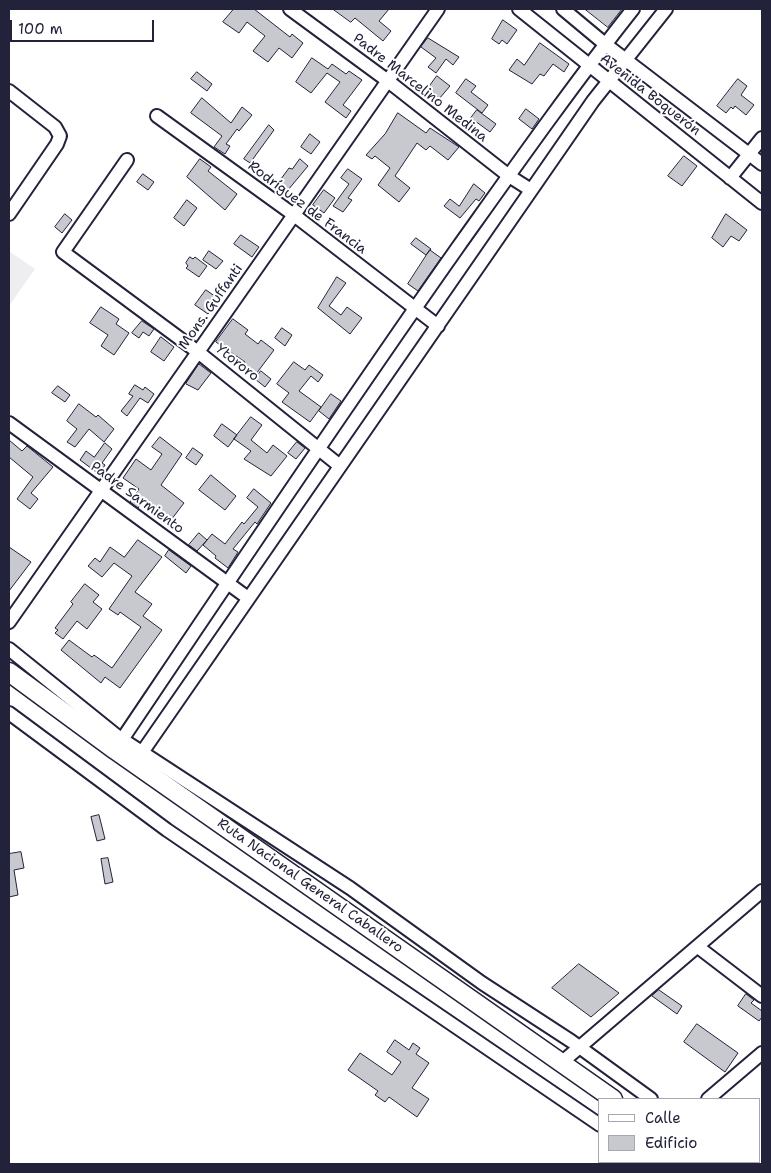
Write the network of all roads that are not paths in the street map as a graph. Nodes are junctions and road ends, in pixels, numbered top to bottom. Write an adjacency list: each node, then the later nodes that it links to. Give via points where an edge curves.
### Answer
1 (290, 9): 10 (street, Padre Marcelino Medina)
2 (438, 9): 10 (street, Mons. Guffanti)
3 (519, 9): 9 (street, Avenida Boquerón)
4 (563, 9): 7 (street, Avenida Boquerón)
5 (633, 9): 7 (street)
6 (666, 9): 8 (street)
7 (605, 44): 8 (street, Avenida Boquerón); 9 (street)
8 (626, 60): 11 (street); 15 (street, Avenida Boquerón)
9 (588, 65): 11 (street, Avenida Boquerón); 18 (street)
10 (388, 81): 18 (street, Padre Marcelino Medina); 23 (street, Mons. Guffanti)
11 (608, 82): 19 (street, Avenida Boquerón); 20 (street)
12 (9, 91): 22 (street, via 55,127 60,136)
13 (157, 116): 23 (street, Rodríguez de Francia)
14 (762, 138): 15 (street)
15 (750, 154): 17 (street, Avenida Boquerón); 19 (street)
16 (127, 160): 26 (street, Ytororo, via 63,252)
17 (762, 164)
18 (509, 176): 20 (street, Padre Marcelino Medina); 24 (street)
19 (730, 178): 21 (street, Avenida Boquerón)
20 (531, 190): 25 (street)
21 (762, 203)
22 (9, 214)
23 (294, 215): 24 (street, Rodríguez de Francia); 26 (street, Mons. Guffanti)
24 (414, 309): 25 (street, Rodríguez de Francia); 28 (street)
25 (438, 326): 29 (street)
26 (198, 352): 28 (street, Ytororo); 30 (street, Mons. Guffanti)
27 (9, 423): 30 (street, Padre Sarmiento)
28 (320, 448): 29 (street, Ytororo); 31 (street)
29 (340, 466): 32 (street)
30 (100, 490): 31 (street, Padre Sarmiento); 33 (street, Mons. Guffanti)
31 (226, 581): 32 (street, Padre Sarmiento); 37 (street)
32 (248, 598): 38 (street)
33 (9, 622)
34 (9, 649): 37 (street)
35 (9, 672): 37 (highway, Ruta Nacional General Caballero)
36 (9, 713): 48 (street, via 167,830)
37 (118, 745): 38 (highway, Ruta Nacional General Caballero)
38 (138, 758): 42 (street, via 350,888 482,983); 44 (highway, Ruta Nacional General Caballero)
39 (762, 891): 40 (street)
40 (698, 947): 41 (street); 42 (street)
41 (762, 996)
42 (580, 1047): 44 (street); 46 (street)
43 (762, 1053): 47 (street)
44 (561, 1063): 45 (highway, Ruta Nacional General Caballero)
45 (612, 1098)
46 (650, 1098)
47 (709, 1098)
48 (598, 1124)

